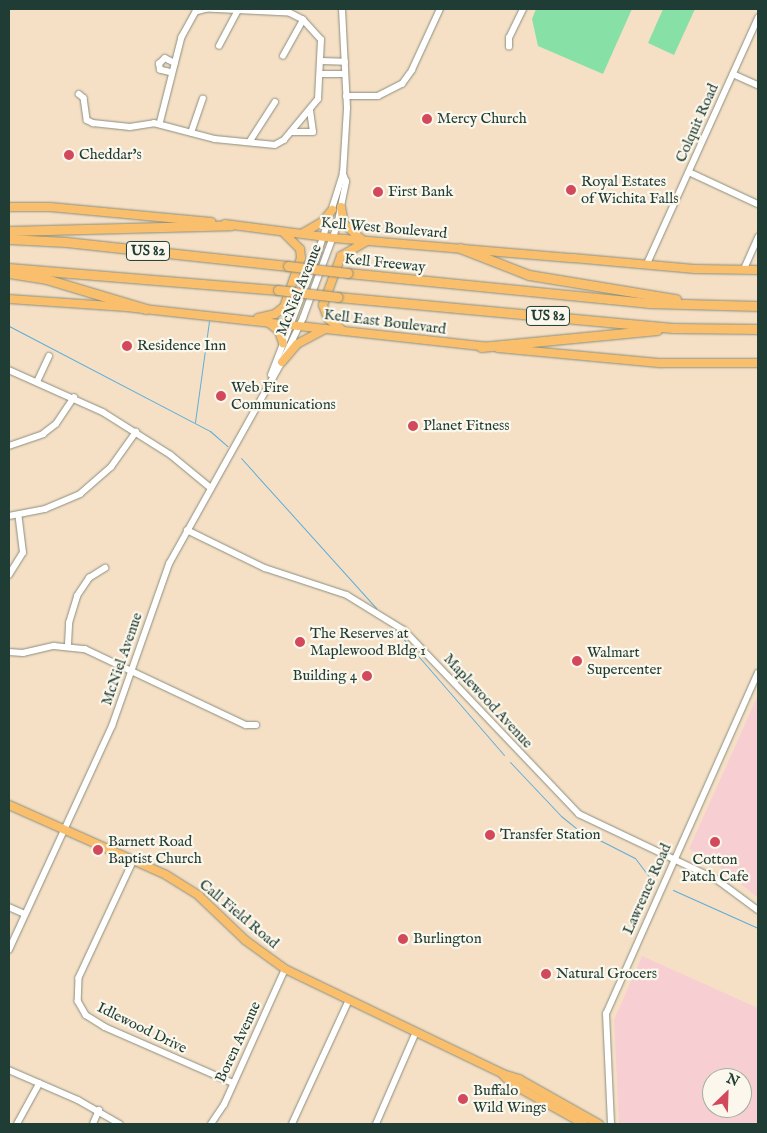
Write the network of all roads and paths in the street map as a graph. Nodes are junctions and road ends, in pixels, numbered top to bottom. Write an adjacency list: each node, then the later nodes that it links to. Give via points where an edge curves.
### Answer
1 (342, 9): 11 (street, McNiel Avenue)
2 (440, 9): 19 (street, via 412,70 402,84 378,96)
3 (523, 9): 8 (street, via 509,38)
4 (238, 11): 6 (street, via 290,13); 7 (street); 12 (street, via 207,9 196,12 187,25)
5 (758, 18): 16 (street, Colquit Road)
6 (303, 20): 9 (street); 10 (street, via 321,40)
7 (219, 46)
8 (509, 47)
9 (283, 56)
10 (321, 61): 11 (street); 14 (street)
11 (344, 62): 15 (street, McNiel Avenue)
12 (175, 63): 13 (street); 13 (street, via 164,58 159,64 160,70)
13 (172, 73): 23 (street)
14 (320, 74): 15 (street); 22 (street, via 320,95)
15 (345, 74): 19 (street, McNiel Avenue)
16 (733, 74): 17 (street); 27 (street, Colquit Road)
17 (758, 85)
18 (79, 94): 23 (street, via 84,98 87,120 92,123 130,127)
19 (346, 96): 28 (street, McNiel Avenue)
20 (202, 99): 25 (street)
21 (274, 102): 26 (street)
22 (310, 110): 24 (street); 24 (street, via 313,132)
23 (160, 124): 25 (street)
24 (291, 132): 26 (street, via 275,145)
25 (191, 133): 26 (street, via 215,140)
26 (250, 142)
27 (689, 172): 29 (street); 43 (street, Colquit Road)
28 (343, 174): 31 (street, McNiel Avenue, via 346,182); 32 (street, McNiel Avenue)
29 (758, 204)
30 (9, 207): 33 (main road, Kell West Boulevard, via 50,207)
31 (341, 207): 39 (street, McNiel Avenue); 41 (main road, via 344,224)
32 (332, 210): 36 (main road, via 322,222); 37 (street, McNiel Avenue)
33 (231, 225): 34 (highway); 35 (main road, Kell West Boulevard)
34 (9, 231)
35 (282, 232): 36 (main road, Kell West Boulevard); 52 (main road, via 300,249 301,258 288,298 275,314)
36 (302, 234): 37 (main road, Kell West Boulevard)
37 (324, 237): 39 (main road, Kell West Boulevard); 54 (street, McNiel Avenue)
38 (758, 237): 45 (street)
39 (333, 238): 41 (main road, Kell West Boulevard); 55 (street, McNiel Avenue)
40 (9, 239): 49 (highway, Kell Freeway / US 82, bridge, via 66,242 648,303)
41 (365, 240): 42 (main road, Kell West Boulevard); 59 (main road, via 341,256 323,305 328,318)
42 (460, 248): 43 (main road, Kell West Boulevard); 49 (highway, via 529,275)
43 (647, 264): 45 (main road, Kell West Boulevard)
44 (9, 268): 57 (highway, US 82, bridge)
45 (744, 269): 46 (main road, Kell West Boulevard)
46 (758, 270)
47 (9, 273): 51 (highway, via 46,279)
48 (9, 299): 51 (main road, Kell East Boulevard)
49 (700, 304): 50 (highway, Kell Freeway / US 82)
50 (758, 306)
51 (146, 309): 52 (main road, Kell East Boulevard)
52 (251, 320): 53 (main road, Kell East Boulevard)
53 (264, 322): 54 (main road, Kell East Boulevard); 60 (main road, via 279,331)
54 (290, 324): 55 (main road, Kell East Boulevard); 60 (street, McNiel Avenue)
55 (300, 325): 56 (main road, Kell East Boulevard); 63 (street, McNiel Avenue)
56 (326, 328): 59 (main road, Kell East Boulevard); 63 (main road, via 297,344)
57 (673, 328): 58 (highway, US 82); 61 (highway)
58 (758, 329)
59 (344, 331): 61 (main road, Kell East Boulevard)
60 (282, 343): 67 (street, McNiel Avenue)
61 (481, 346): 64 (main road, Kell East Boulevard, via 661,363)
62 (49, 356): 66 (street)
63 (282, 362): 67 (street, McNiel Avenue)
64 (758, 363)
65 (9, 370): 66 (street)
66 (38, 380): 68 (street)
67 (269, 382): 71 (street, McNiel Avenue)
68 (74, 397): 69 (street); 70 (street, via 56,424 43,434)
69 (136, 432): 71 (street); 72 (street, via 111,467 88,488 64,503)
70 (9, 446)
71 (211, 488): 74 (street, McNiel Avenue)
72 (18, 515): 73 (street); 76 (street, via 23,553)
73 (9, 516)
74 (187, 530): 79 (street, McNiel Avenue, via 164,576); 84 (street, Maplewood Avenue, via 266,568 347,595 404,630 579,814)
75 (104, 568): 77 (street, via 89,578 77,596 69,623)
76 (9, 575)
77 (68, 646): 78 (street); 79 (street, via 85,649)
78 (9, 652)
79 (133, 670): 81 (street, via 246,725); 83 (street, McNiel Avenue, via 112,726)
80 (758, 674): 84 (street, Lawrence Road)
81 (256, 725)
82 (9, 805): 83 (main road, Call Field Road)
83 (63, 829): 85 (main road, Call Field Road); 88 (street, McNiel Avenue)
84 (675, 858): 87 (street, Maplewood Avenue, via 716,879); 106 (street, Lawrence Road, via 606,1014)
85 (134, 860): 90 (main road, Call Field Road, via 184,886 245,940); 95 (street, Idlewood Drive, via 79,978 78,1001 86,1016 105,1027)
86 (9, 907): 88 (street)
87 (758, 910)
88 (25, 914): 89 (street, McNiel Avenue)
89 (9, 950)
90 (286, 969): 91 (main road, Call Field Road); 95 (street, Boren Avenue)
91 (349, 1000): 92 (main road, Call Field Road); 102 (street)
92 (416, 1032): 94 (main road, Call Field Road); 103 (street)
93 (9, 1070): 96 (street)
94 (503, 1074): 104 (main road, Call Field Road, via 512,1084); 105 (main road, Call Field Road, via 519,1079)
95 (233, 1083): 101 (street, Boren Avenue)
96 (39, 1084): 97 (street); 98 (street)
97 (99, 1110): 99 (street); 100 (street)
98 (17, 1124)
99 (93, 1124)
100 (120, 1124)
101 (211, 1124)
102 (292, 1124)
103 (376, 1124)
104 (584, 1124)
105 (599, 1124)
106 (611, 1124)

